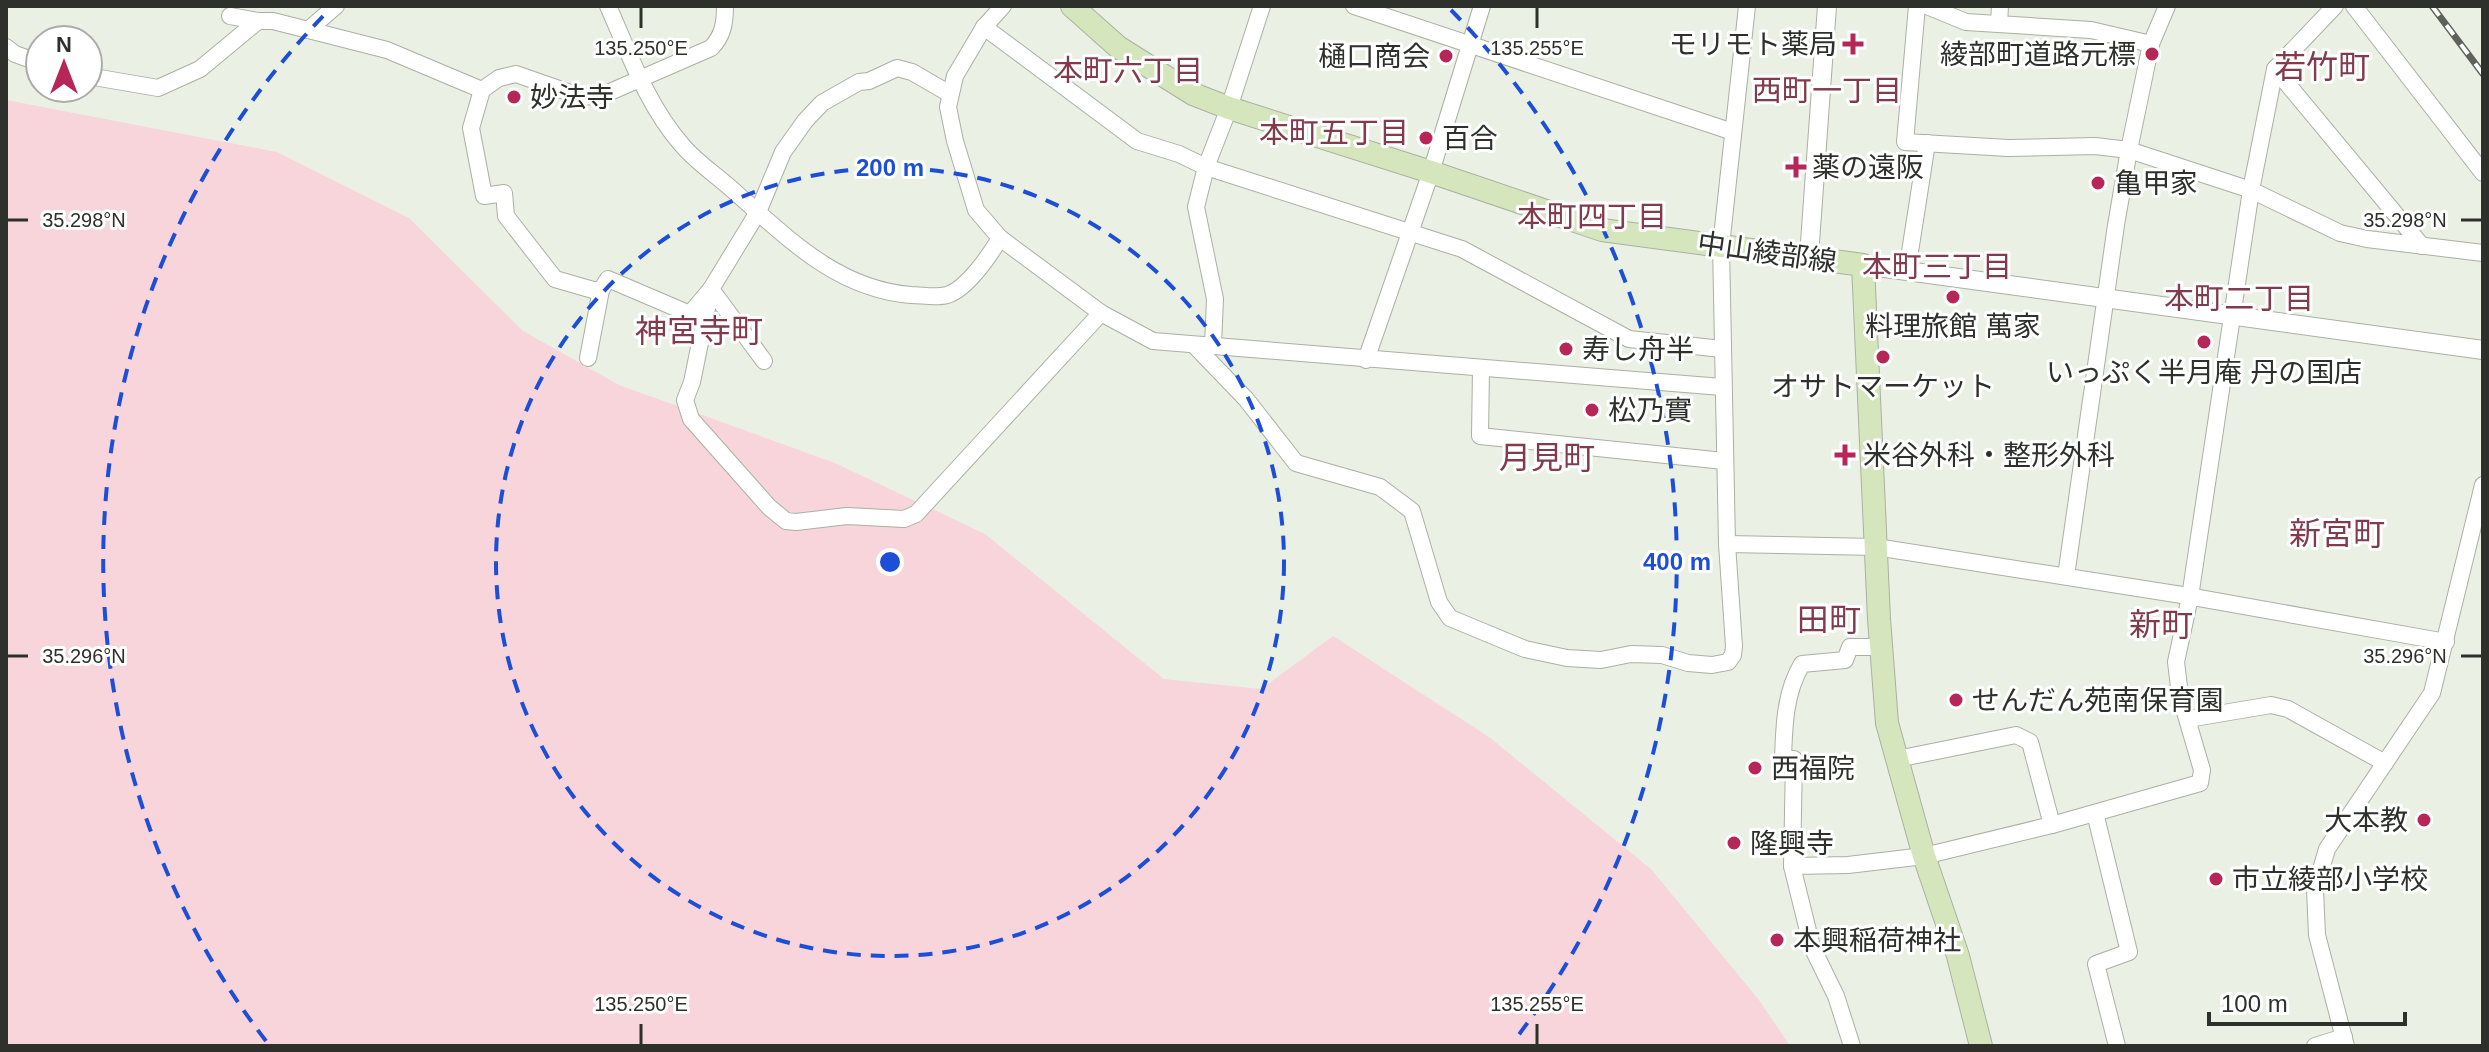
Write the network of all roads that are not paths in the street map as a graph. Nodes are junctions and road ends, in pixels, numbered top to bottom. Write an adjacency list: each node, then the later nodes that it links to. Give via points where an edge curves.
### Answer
1 (336, 6): 20 (street)
2 (608, 6): 27 (street)
3 (725, 6): 27 (street, via 720,39 711,48)
4 (1003, 6): 19 (street)
5 (1072, 6): 30 (main road, 中山綾部線, via 1118,47 1193,94)
6 (1262, 6): 30 (street)
7 (1354, 6): 22 (street)
8 (1482, 6): 22 (street)
9 (1747, 6): 31 (street)
10 (1827, 6): 44 (street)
11 (1917, 6): 32 (street, via 1905,142)
12 (1927, 6): 16 (street, via 1966,22)
13 (2167, 6): 21 (street)
14 (2335, 6): 25 (street)
15 (2354, 6): 36 (street)
16 (1999, 15): 21 (street)
17 (230, 16): 18 (street)
18 (258, 21): 20 (street); 26 (street, via 200,69 158,88)
19 (984, 27): 29 (street); 34 (street, via 1137,141)
20 (308, 30): 28 (street, via 387,50)
21 (2151, 44): 33 (street)
22 (1470, 45): 31 (street); 35 (street)
23 (6, 47): 24 (street)
24 (24, 57)
25 (2275, 69): 37 (street); 42 (street)
26 (104, 79)
27 (641, 79): 28 (street, via 603,95 582,97 516,74); 38 (street, via 682,146)
28 (482, 90): 48 (street, via 471,128 484,196 504,193 506,216 555,279)
29 (950, 94): 38 (street, via 897,68 822,103 783,152); 40 (street, via 955,141 976,210)
30 (1229, 108): 34 (street); 35 (main road, 中山綾部線)
31 (1733, 132): 41 (street)
32 (1927, 143): 33 (street); 46 (street)
33 (2129, 150): 37 (street); 49 (street)
34 (1206, 167): 39 (street); 52 (street, via 1196,207 1215,299)
35 (1431, 172): 39 (street); 41 (main road, 中山綾部線, via 1602,230)
36 (2483, 173)
37 (2251, 190): 42 (street, via 2340,233); 51 (street)
38 (758, 212): 40 (street, via 822,265 894,293 949,294 981,268); 47 (street)
39 (1408, 234): 54 (street, via 1462,249 1629,339); 57 (street)
40 (1000, 238): 50 (street)
41 (1721, 246): 44 (main road, 中山綾部線); 54 (street)
42 (2422, 246): 43 (street)
43 (2483, 253)
44 (1809, 256): 45 (main road, 中山綾部線)
45 (1863, 265): 46 (street); 64 (main road, 中山綾部線)
46 (1907, 271): 49 (street)
47 (711, 289): 48 (street, via 690,314 608,279); 50 (street, via 685,400 691,419 778,516 796,522 847,516 904,519 916,514); 58 (street)
48 (601, 290): 56 (street)
49 (2106, 297): 51 (street); 65 (street)
50 (1101, 313): 53 (street, via 1153,341)
51 (2233, 315): 55 (street); 66 (street)
52 (1213, 345): 53 (street); 57 (street)
53 (1195, 346): 63 (street, via 1296,463 1380,487 1412,511 1439,602 1450,618 1525,649 1567,658 1601,660 1631,654 1712,665 1728,662 1734,646)
54 (1722, 349): 60 (street)
55 (2483, 350)
56 (588, 358)
57 (1366, 360): 59 (street)
58 (764, 361)
59 (1481, 369): 60 (street); 61 (street, via 1480,436)
60 (1722, 387): 61 (street)
61 (1724, 461): 63 (street)
62 (2482, 492): 67 (street)
63 (1727, 544): 64 (street)
64 (1876, 547): 65 (street); 68 (main road, 中山綾部線)
65 (2066, 576): 66 (street)
66 (2190, 597): 67 (street); 69 (street, via 2176,662)
67 (2446, 642): 71 (street, via 2432,693)
68 (1881, 647): 70 (main road, 中山綾部線, via 1887,723); 75 (street, via 1850,647 1845,660 1802,664 1793,679 1783,759 1794,759)
69 (2188, 719): 71 (street, via 2271,705 2288,709); 72 (street, via 2202,770 2200,783)
70 (1897, 759): 73 (street, via 2016,735 2030,742); 74 (main road, 中山綾部線)
71 (2385, 763): 76 (street, via 2327,849 2315,890 2317,935)
72 (2095, 813): 73 (street); 79 (street, via 2129,952 2096,964)
73 (2052, 825): 74 (street)
74 (1924, 856): 75 (street); 78 (main road, 中山綾部線)
75 (1792, 866): 77 (street, via 1812,947)
76 (2345, 1042): 80 (street)
77 (1852, 1046)
78 (1981, 1046)
79 (2117, 1046)
80 (2315, 1046)

